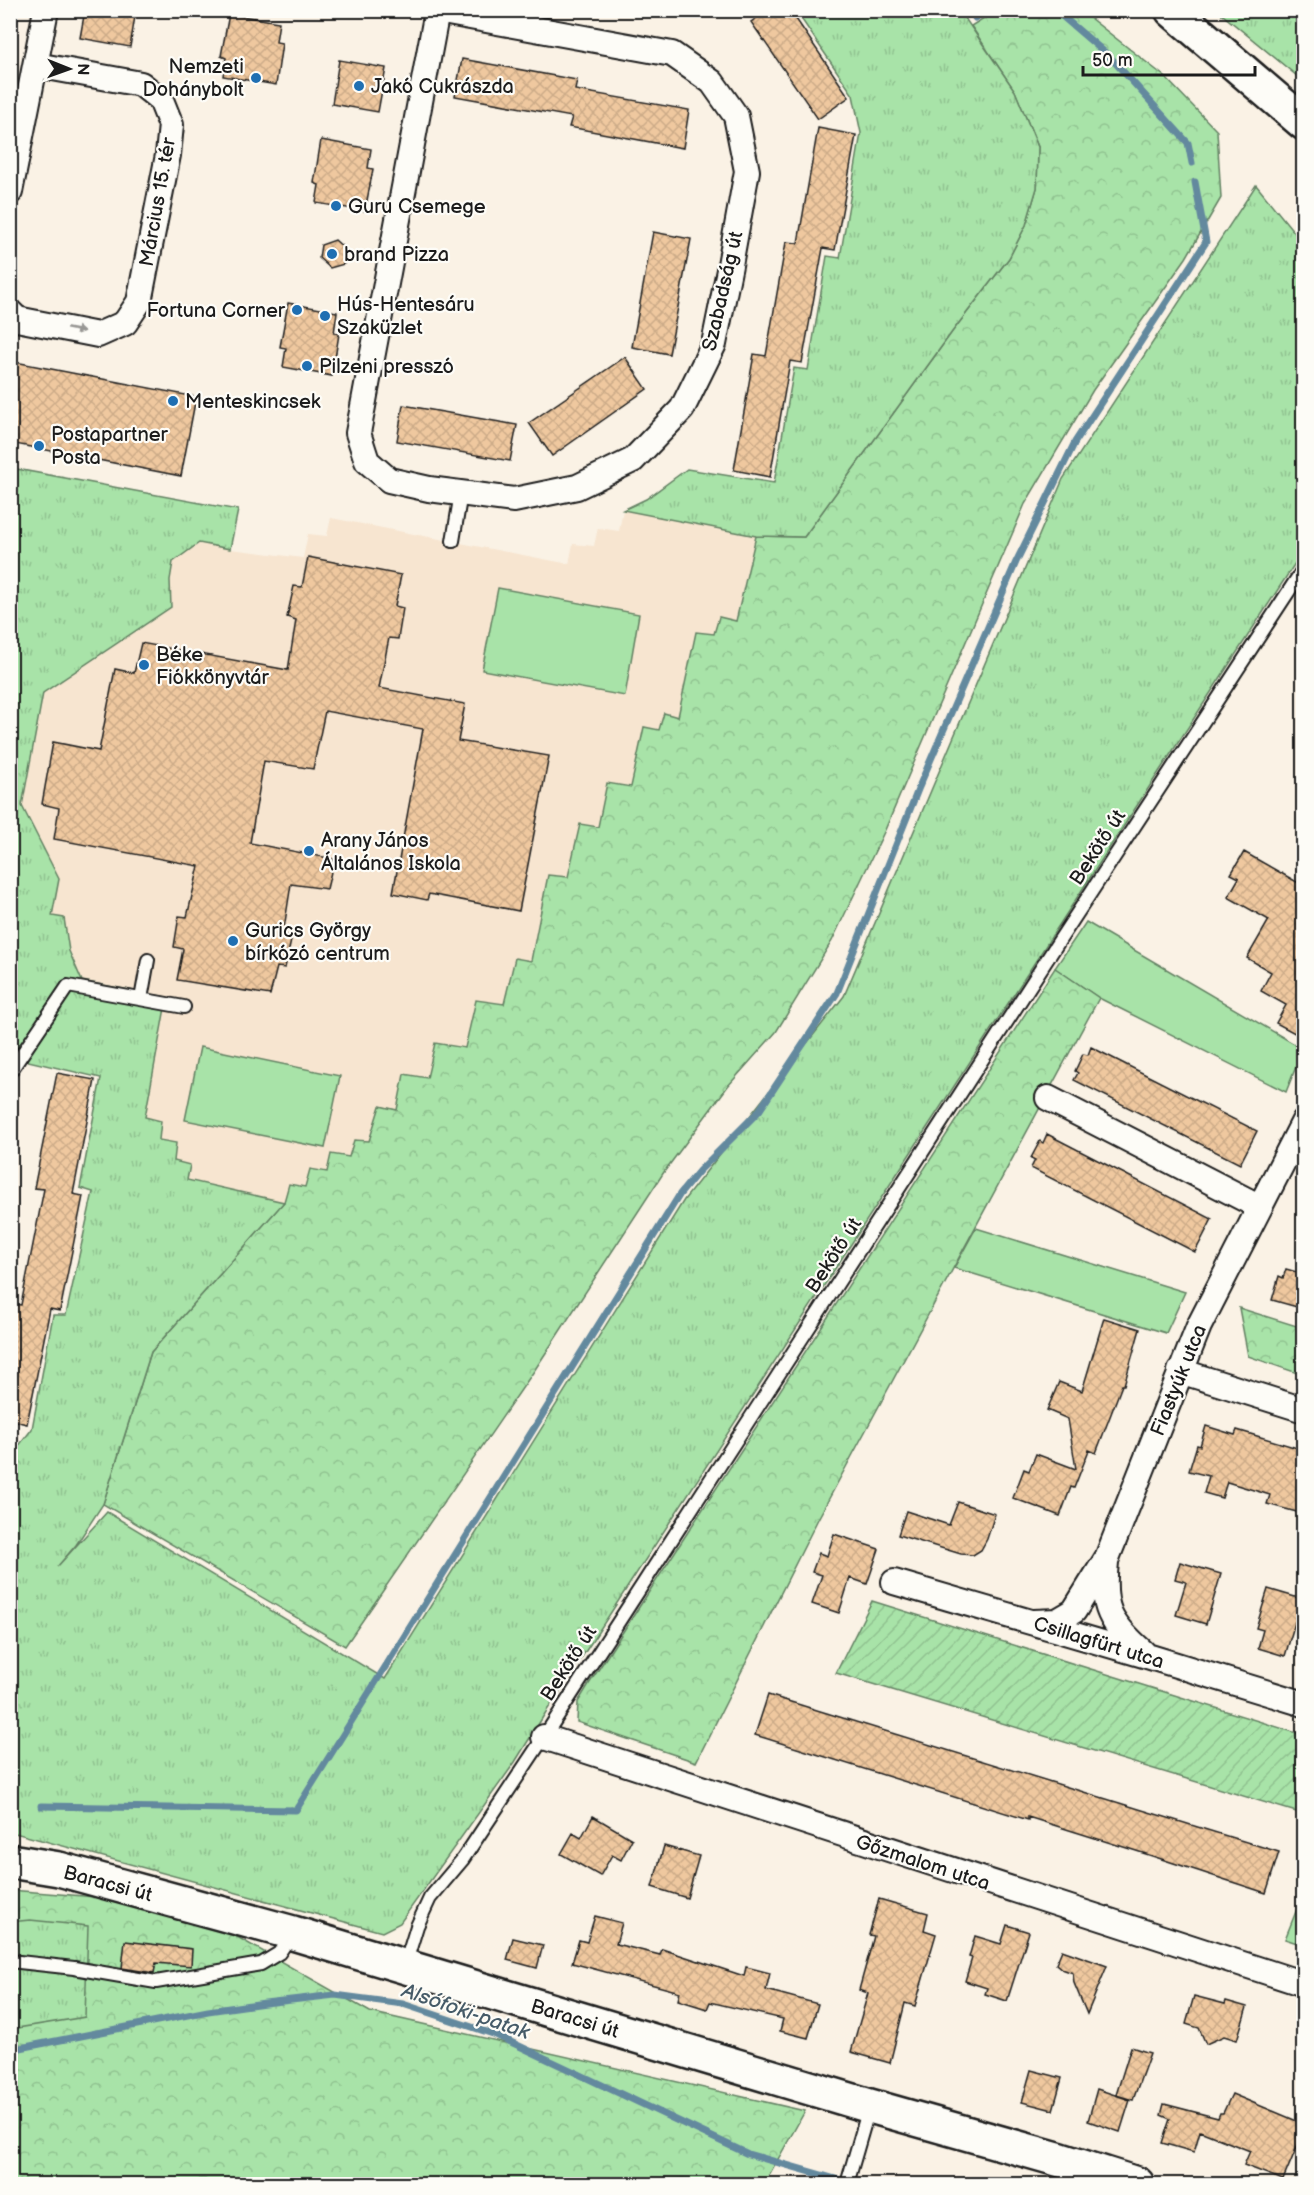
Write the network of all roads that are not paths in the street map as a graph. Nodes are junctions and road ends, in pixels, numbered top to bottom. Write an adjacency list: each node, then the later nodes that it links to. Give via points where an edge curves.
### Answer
1 (46, 10): 4 (street)
2 (437, 10): 8 (street, Szabadság út, via 358,433 367,461 389,480); 8 (street, Szabadság út, via 672,54 712,81 736,116 747,171 714,344 682,409 633,460 577,487 514,500)
3 (1172, 10): 5 (street)
4 (36, 65): 6 (street); 7 (street, Március 15. tér, one-way to 4, via 98,335 125,323 139,302 171,125 161,100 141,84)
5 (1304, 123)
6 (10, 192)
7 (13, 317)
8 (461, 493): 9 (lane)
9 (453, 541)
10 (1304, 568): 25 (lane, Bekötő út)
11 (148, 960): 12 (lane)
12 (141, 999): 13 (lane); 14 (lane, via 68,986)
13 (184, 1007)
14 (10, 1072)
15 (1048, 1098): 17 (street)
16 (1304, 1121): 17 (street, Fiastyúk utca)
17 (1260, 1207): 18 (street, Fiastyúk utca)
18 (1180, 1371): 19 (street); 20 (street, Fiastyúk utca)
19 (1304, 1410)
20 (1107, 1558): 22 (street, Fiastyúk utca, via 1074,1611 1057,1621); 23 (street, Fiastyúk utca, via 1103,1589 1110,1615 1121,1632)
21 (894, 1582): 22 (street, Csillagfürt utca)
22 (1034, 1622): 23 (street, Csillagfürt utca)
23 (1147, 1656): 24 (street, Csillagfürt utca)
24 (1304, 1704)
25 (544, 1737): 29 (lane, Bekötő út, via 463,1859 430,1898); 30 (street, Gőzmalom utca)
26 (10, 1861): 27 (street, Baracsi út, via 59,1869)
27 (293, 1933): 28 (lane, via 279,1953 261,1964 156,1982); 29 (street, Baracsi út)
28 (10, 1961)
29 (405, 1967): 31 (street, Baracsi út)
30 (1304, 1984)
31 (870, 2106): 32 (lane); 33 (street, Baracsi út)
32 (847, 2184)
33 (1137, 2184)

